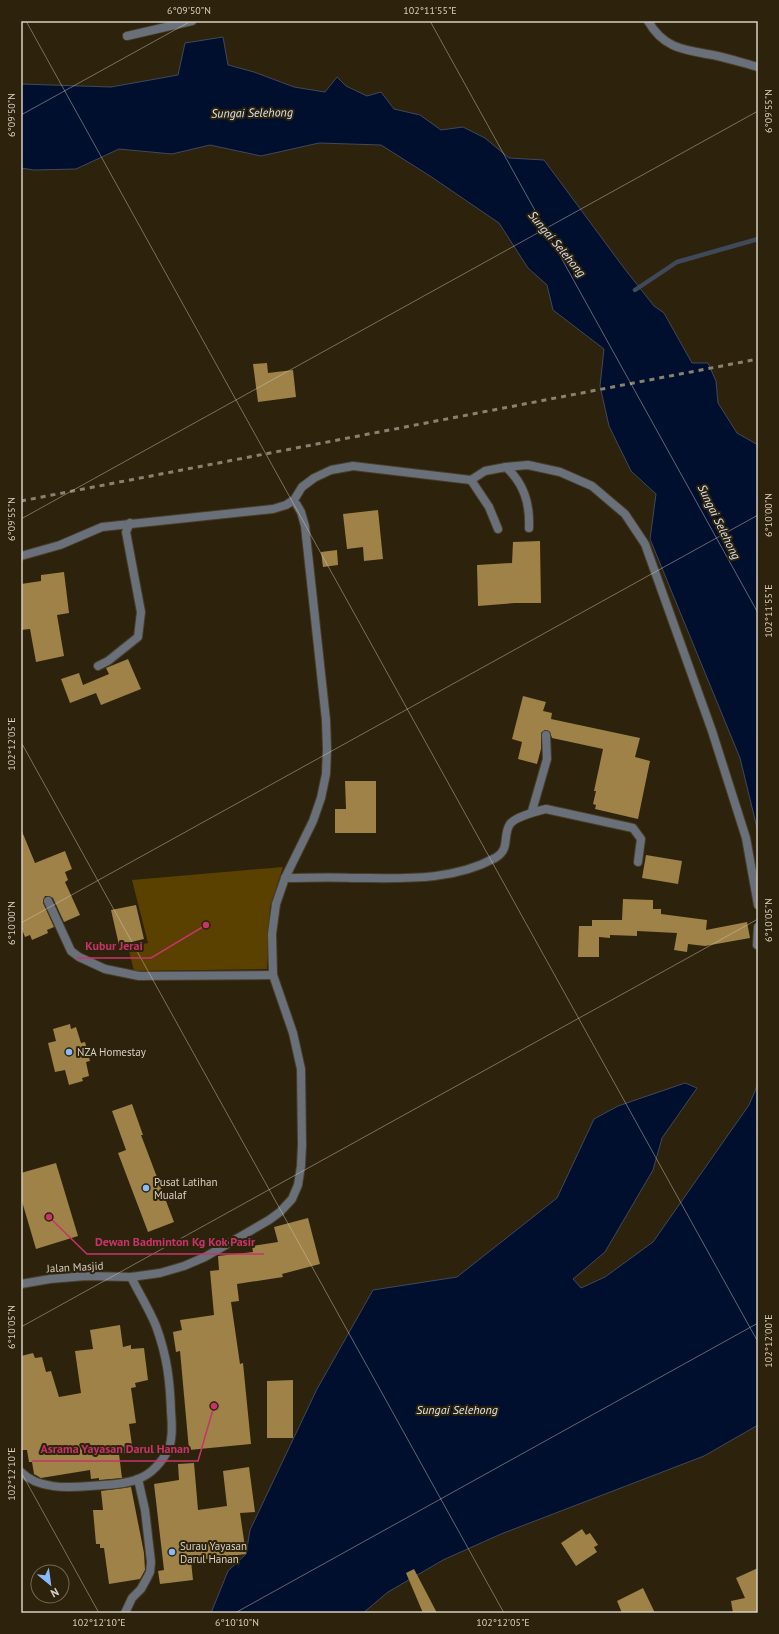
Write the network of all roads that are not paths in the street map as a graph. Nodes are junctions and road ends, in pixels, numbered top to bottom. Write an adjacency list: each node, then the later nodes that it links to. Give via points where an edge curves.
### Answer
1 (192, 21): 3 (street)
2 (648, 21): 4 (street, via 662,39 675,47)
3 (127, 36)
4 (758, 67)
5 (506, 467): 6 (street, via 485,471); 9 (street, via 526,494); 18 (street, via 528,465 560,472 592,486 625,514 645,544 712,731 746,838)
6 (471, 480): 7 (street, via 353,466 331,470 314,478 302,487); 10 (street, via 489,507)
7 (294, 500): 8 (street, via 273,509); 16 (street, Jalan Masjid, via 305,526 327,749 326,774 321,798 313,821)
8 (130, 523): 11 (street, via 102,527 60,545); 12 (street, via 126,532 141,612 138,637)
9 (529, 528)
10 (498, 530)
11 (21, 556)
12 (98, 666)
13 (546, 735): 14 (street, via 547,759)
14 (532, 811): 15 (street, via 546,810 633,828 641,839); 16 (street, via 510,824 503,852 496,858 450,874 438,877)
15 (638, 862)
16 (285, 878): 21 (street, Jalan Masjid, via 276,904 272,934)
17 (48, 901): 21 (street, via 71,950 79,957 105,969 139,976)
18 (758, 905)
19 (758, 927): 20 (street)
20 (757, 945)
21 (273, 975): 22 (street, Jalan Masjid, via 293,1033 301,1069 301,1166 298,1185 292,1199 269,1220 205,1257 160,1273)
22 (131, 1277): 23 (street, Jalan Masjid, via 86,1276); 25 (street, via 150,1312 164,1349 170,1377 172,1421 171,1442 165,1456 156,1467)
23 (21, 1283)
24 (21, 1472): 25 (street, via 35,1482 64,1487 106,1485)
25 (138, 1479): 26 (street, via 145,1510 151,1562 147,1578 132,1598)
26 (125, 1613)

